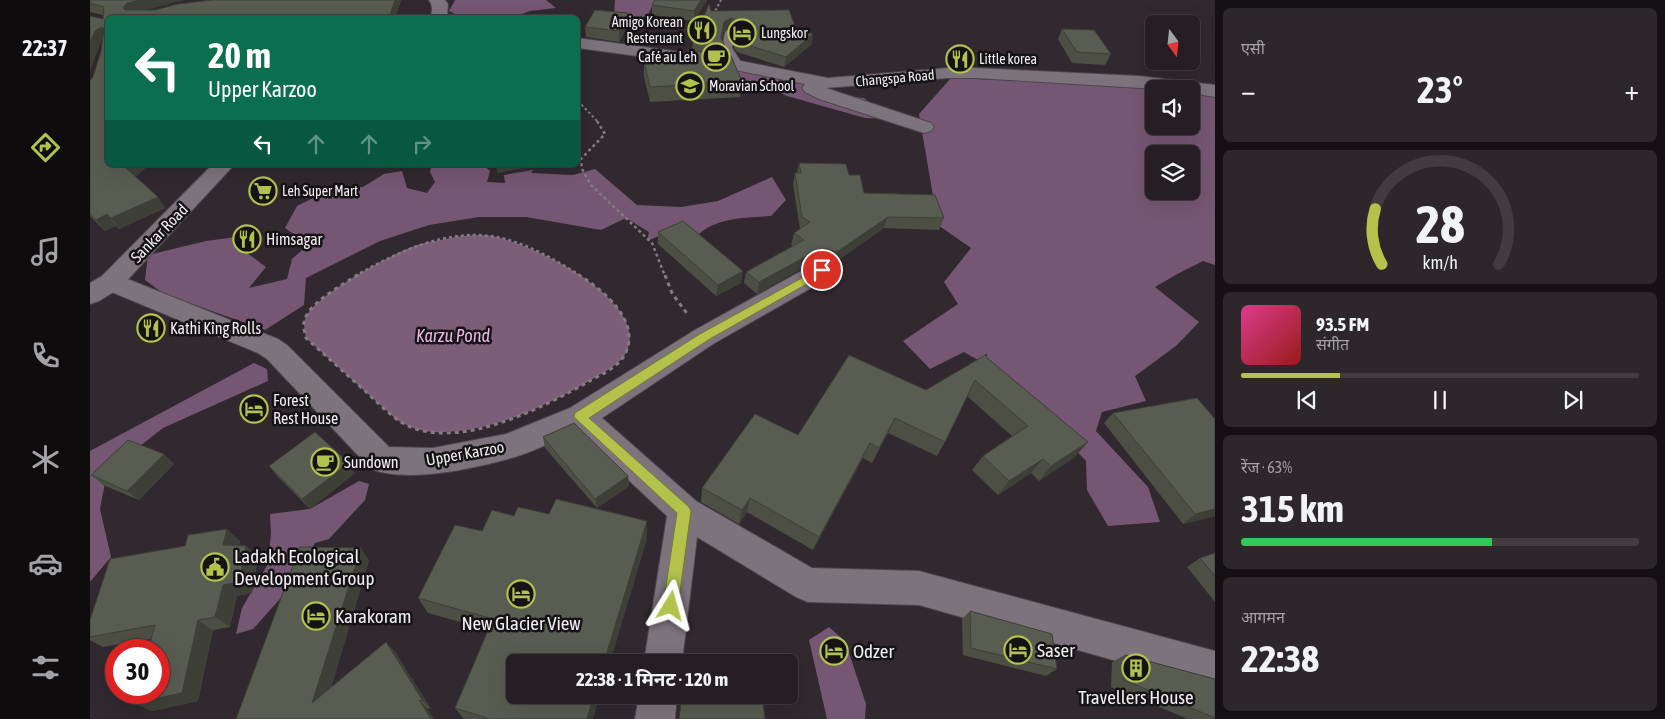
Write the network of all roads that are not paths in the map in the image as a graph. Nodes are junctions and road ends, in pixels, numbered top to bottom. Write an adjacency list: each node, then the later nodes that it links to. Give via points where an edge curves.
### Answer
1 (437, 0): 2 (street)
2 (442, 15)
3 (730, 32): 5 (lane, via 727,48)
4 (580, 43): 5 (street, Changspa Road)
5 (737, 65): 6 (street, Changspa Road)
6 (783, 74): 7 (street, Changspa Road, via 828,83 948,73 985,74 1139,81); 8 (street, via 826,95)
7 (1215, 91)
8 (924, 127)
9 (222, 167): 11 (street, Sankar Road)
10 (822, 270): 12 (street, Upper Karzoo, via 704,337)
11 (101, 288): 12 (street, Upper Karzoo, via 268,346 382,460 433,461 508,446)
12 (580, 417): 13 (street)
13 (684, 511): 14 (street); 15 (street, via 808,585 919,588)
14 (664, 654)
15 (1215, 670)
16 (657, 704): 17 (street)
17 (655, 719)

